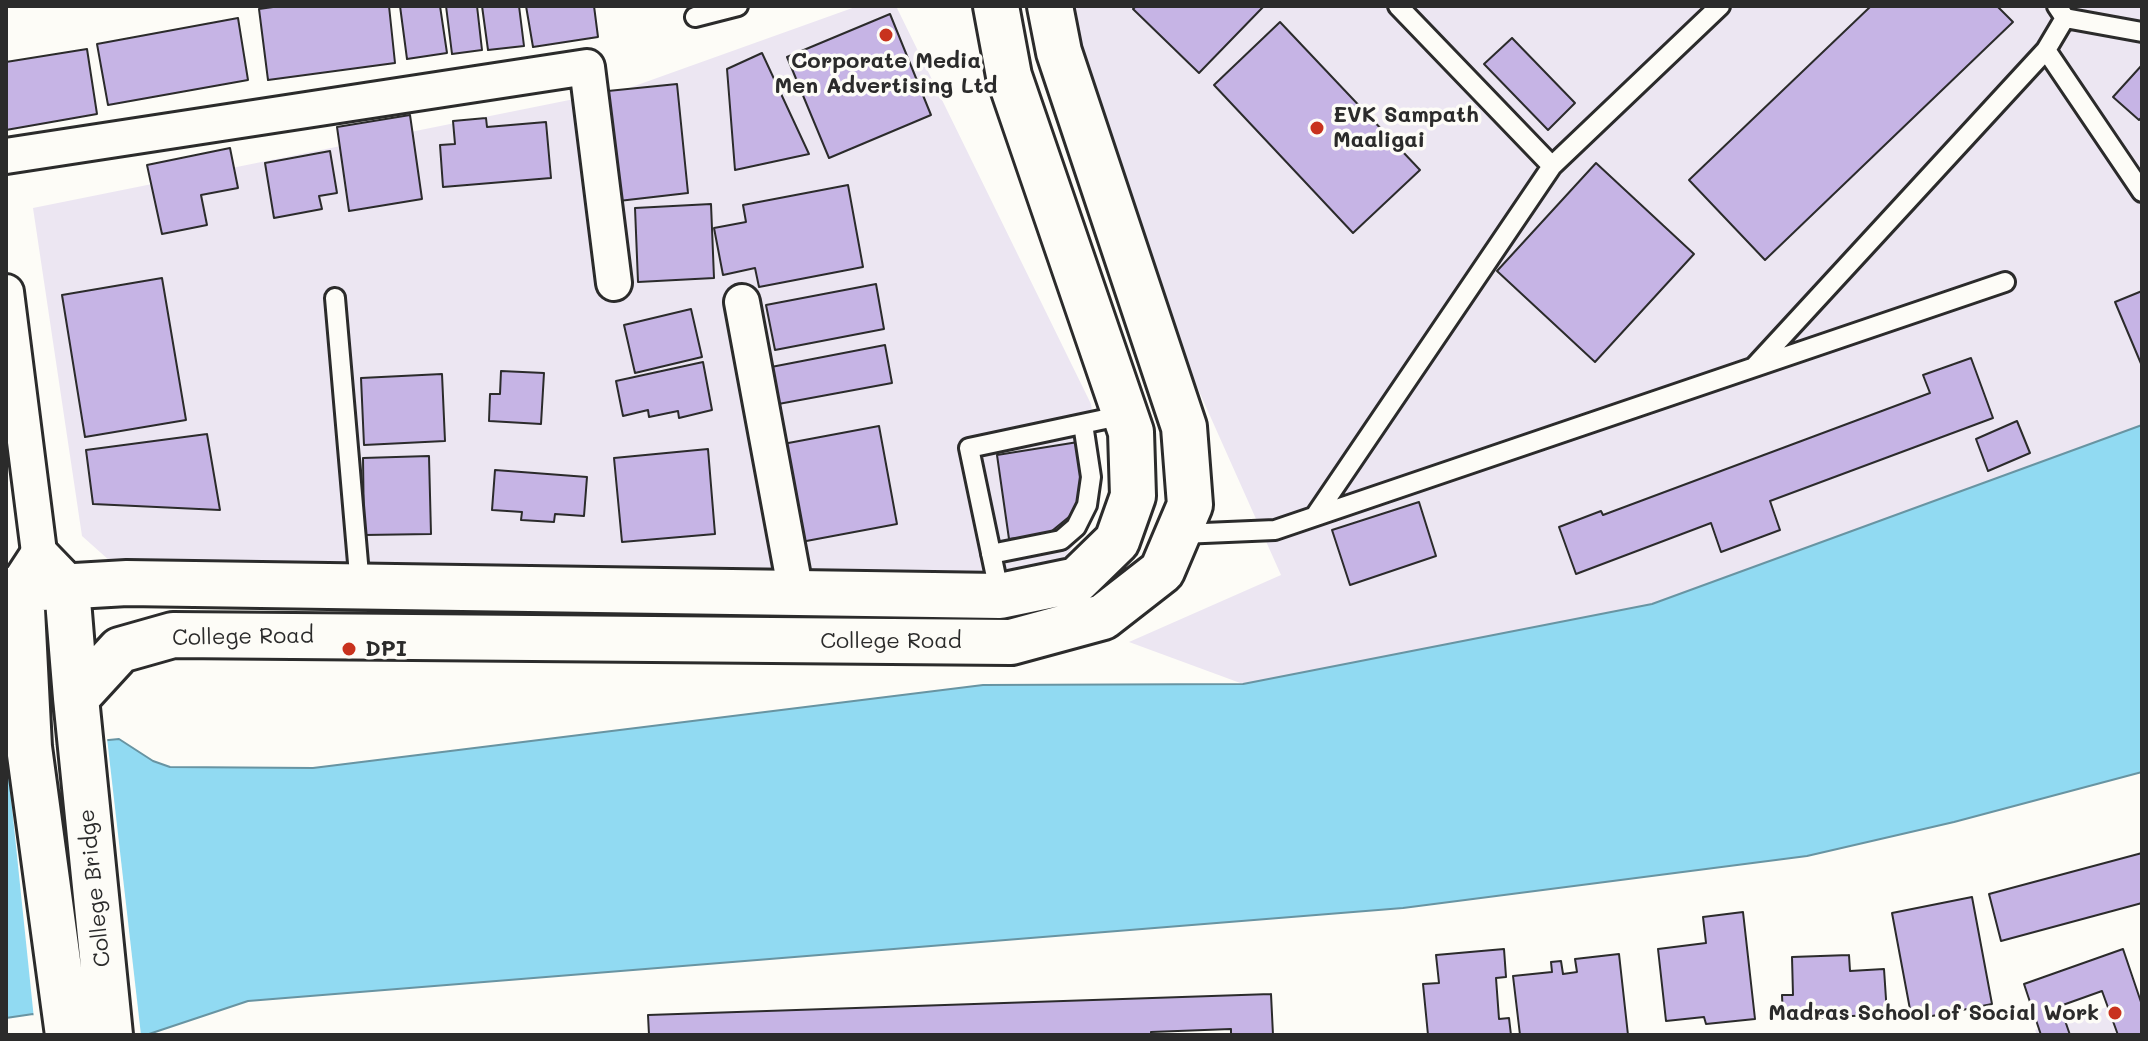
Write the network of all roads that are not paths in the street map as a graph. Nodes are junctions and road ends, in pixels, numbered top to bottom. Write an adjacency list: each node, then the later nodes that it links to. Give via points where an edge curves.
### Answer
1 (738, 6): 7 (lane)
2 (996, 6): 19 (main road, College Road, via 1009,76)
3 (1050, 6): 21 (main road, College Road, via 1059,52 1184,427 1190,505)
4 (1398, 6): 11 (lane)
5 (1720, 6): 11 (lane)
6 (2061, 12): 8 (lane); 9 (lane)
7 (695, 17)
8 (2142, 32)
9 (2046, 50): 12 (lane); 18 (lane)
10 (6, 156): 14 (street, via 587,67)
11 (1552, 166): 20 (lane)
12 (2142, 192)
13 (2005, 282): 18 (lane)
14 (614, 283)
15 (6, 292): 23 (street)
16 (335, 298): 24 (lane)
17 (742, 302): 25 (street)
18 (1752, 368): 20 (lane)
19 (1104, 420): 22 (lane, via 1087,505 1076,527 1061,540); 22 (lane, via 969,448); 26 (main road, College Road, via 1131,432 1133,496 1117,541 1077,580)
20 (1315, 516): 21 (lane, via 1275,530)
21 (1178, 534): 28 (main road, College Road, via 1162,571 1103,617 1011,642 173,635 120,650)
22 (991, 554): 26 (lane)
23 (34, 582): 24 (main road, College Road); 27 (main road, College Bridge); 28 (main road)
24 (360, 586): 25 (main road, College Road)
25 (796, 593): 26 (main road, College Road)
26 (1000, 596)
27 (17, 685): 29 (main road, College Bridge)
28 (76, 698): 30 (main road, College Bridge)
29 (68, 1035)
30 (110, 1035)

